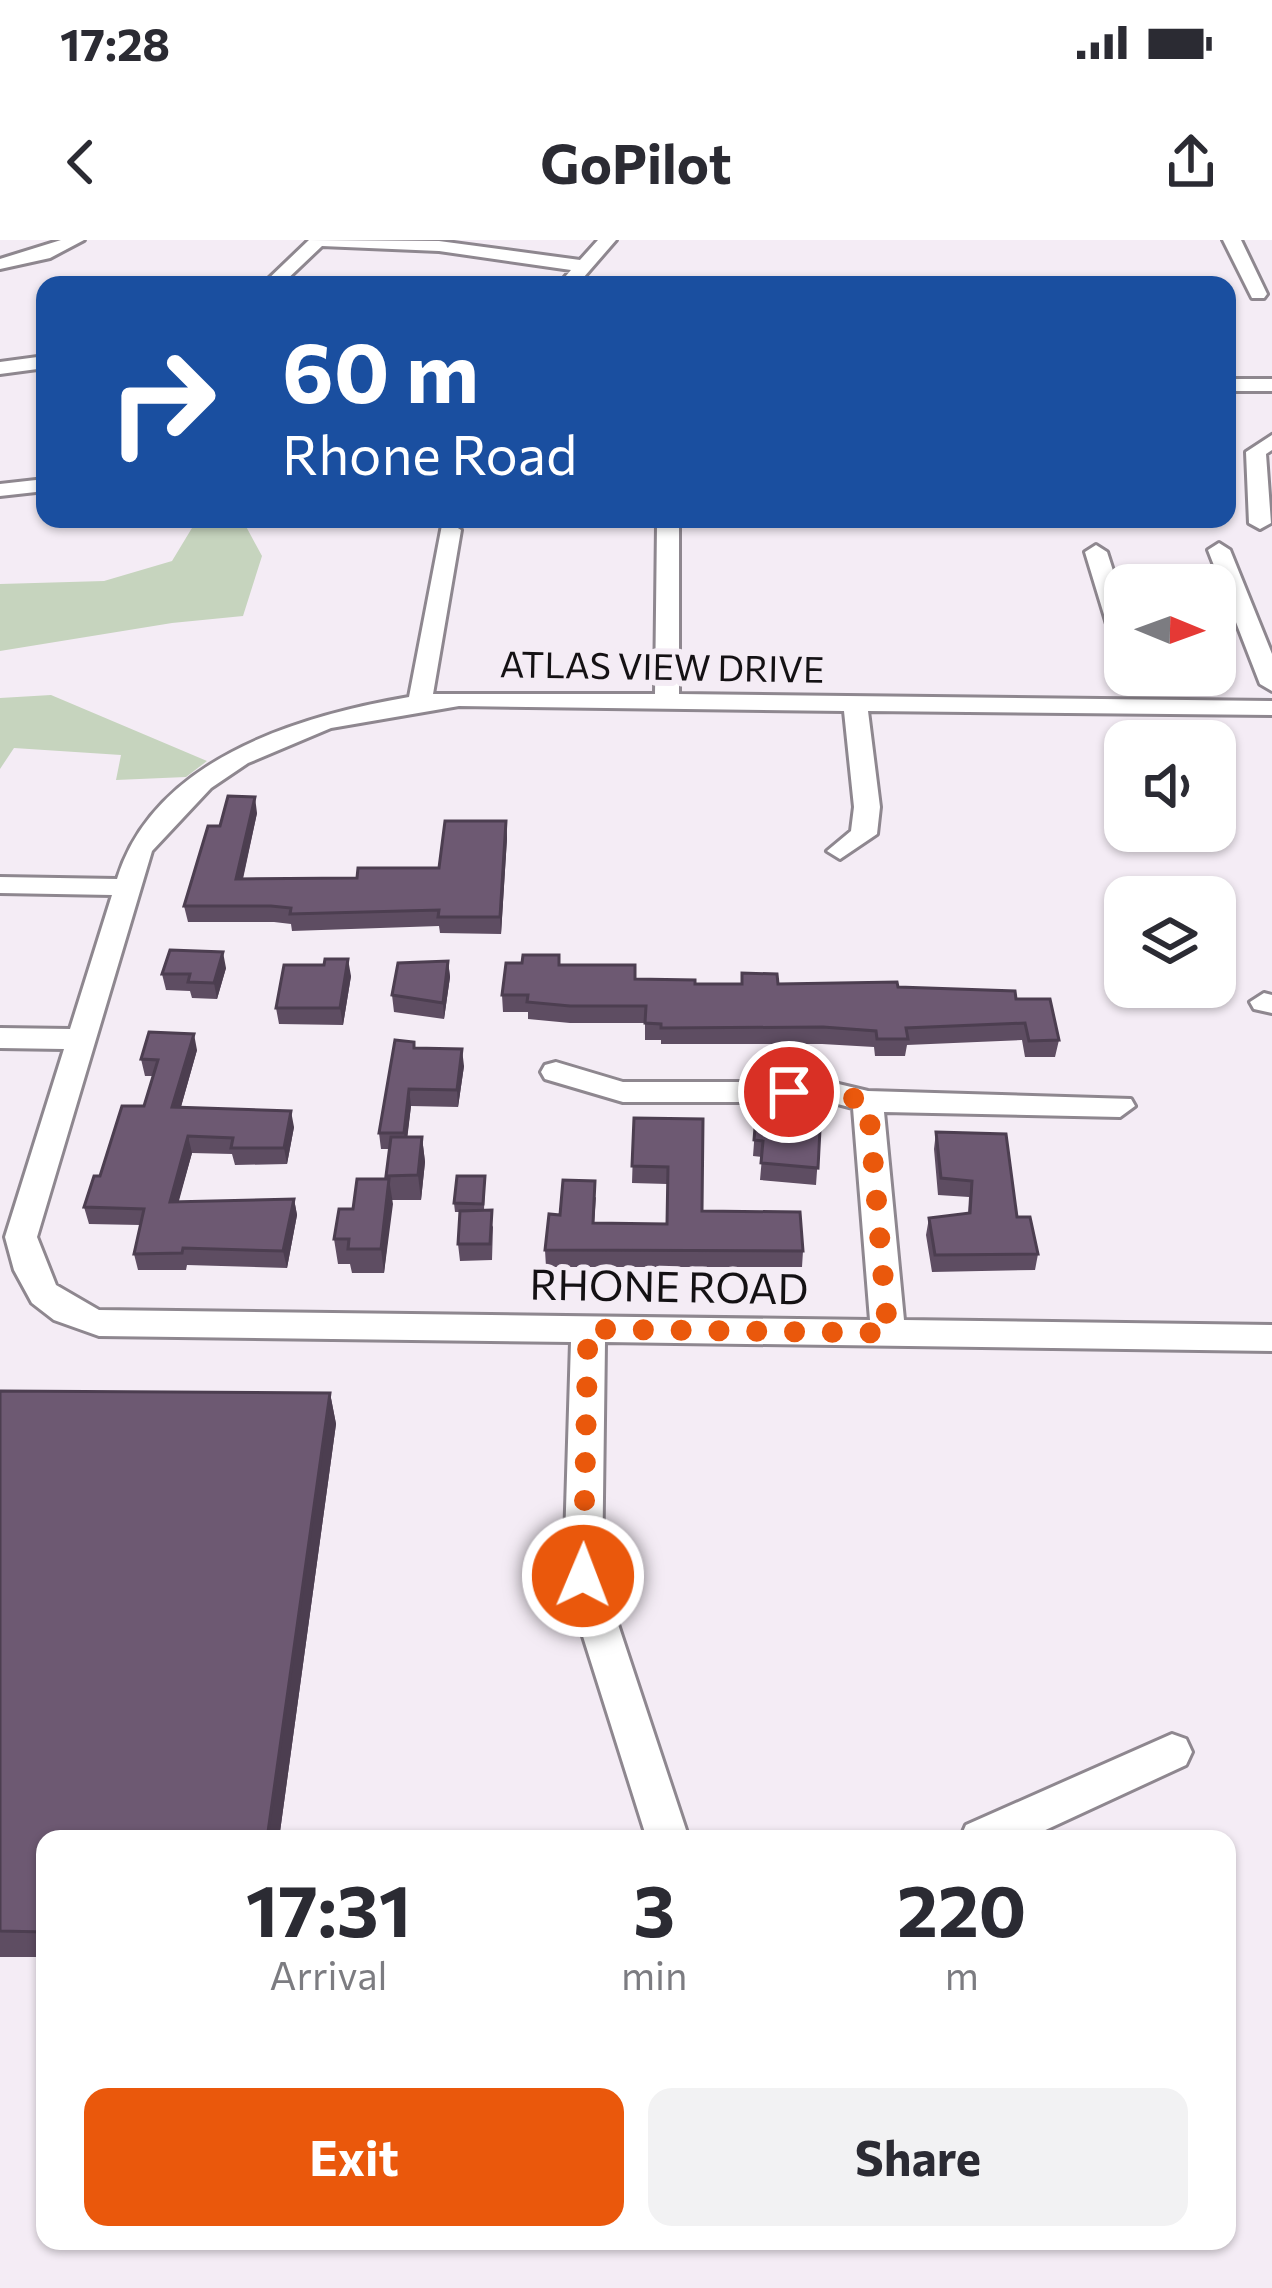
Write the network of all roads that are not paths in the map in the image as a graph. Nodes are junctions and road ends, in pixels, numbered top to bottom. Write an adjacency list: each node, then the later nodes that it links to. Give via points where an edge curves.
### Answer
1 (75, 240): 5 (street)
2 (319, 240): 6 (street); 7 (street)
3 (607, 240): 6 (street)
4 (1232, 240): 9 (street)
5 (0, 264)
6 (583, 266): 8 (street)
7 (281, 276)
8 (575, 276)
9 (1265, 294)
10 (36, 363): 11 (street)
11 (0, 368)
12 (1236, 385): 13 (street)
13 (1272, 386)
14 (1236, 449): 15 (street)
15 (1267, 450): 18 (street)
16 (36, 486): 17 (street)
17 (0, 490)
18 (1260, 523)
19 (668, 528): 27 (street)
20 (450, 530): 26 (street)
21 (1219, 550): 24 (street)
22 (1096, 552): 23 (street)
23 (1104, 577)
24 (1272, 684)
25 (1142, 696): 29 (street)
26 (420, 702): 27 (street, ATLAS VIEW DRIVE); 33 (street, ATLAS VIEW DRIVE, via 337,715 207,776 161,817)
27 (667, 702): 28 (street, ATLAS VIEW DRIVE)
28 (855, 704): 29 (street, ATLAS VIEW DRIVE); 31 (street, via 867,807 864,834)
29 (1145, 706): 30 (street, ATLAS VIEW DRIVE)
30 (1272, 707)
31 (840, 851)
32 (0, 885): 33 (street)
33 (126, 887): 35 (street, ATLAS VIEW DRIVE)
34 (0, 1038): 35 (street)
35 (80, 1039): 39 (street, ATLAS VIEW DRIVE, via 21,1237 29,1277)
36 (556, 1072): 37 (street, via 623,1092 830,1092)
37 (868, 1102): 38 (street); 41 (street)
38 (1120, 1106)
39 (65, 1313): 40 (street, RHONE ROAD, via 99,1323)
40 (588, 1329): 41 (street, RHONE ROAD); 44 (street, via 583,1576)
41 (888, 1333): 42 (street, RHONE ROAD)
42 (1272, 1337)
43 (1172, 1753): 45 (street)
44 (665, 1830)
45 (1001, 1830)

